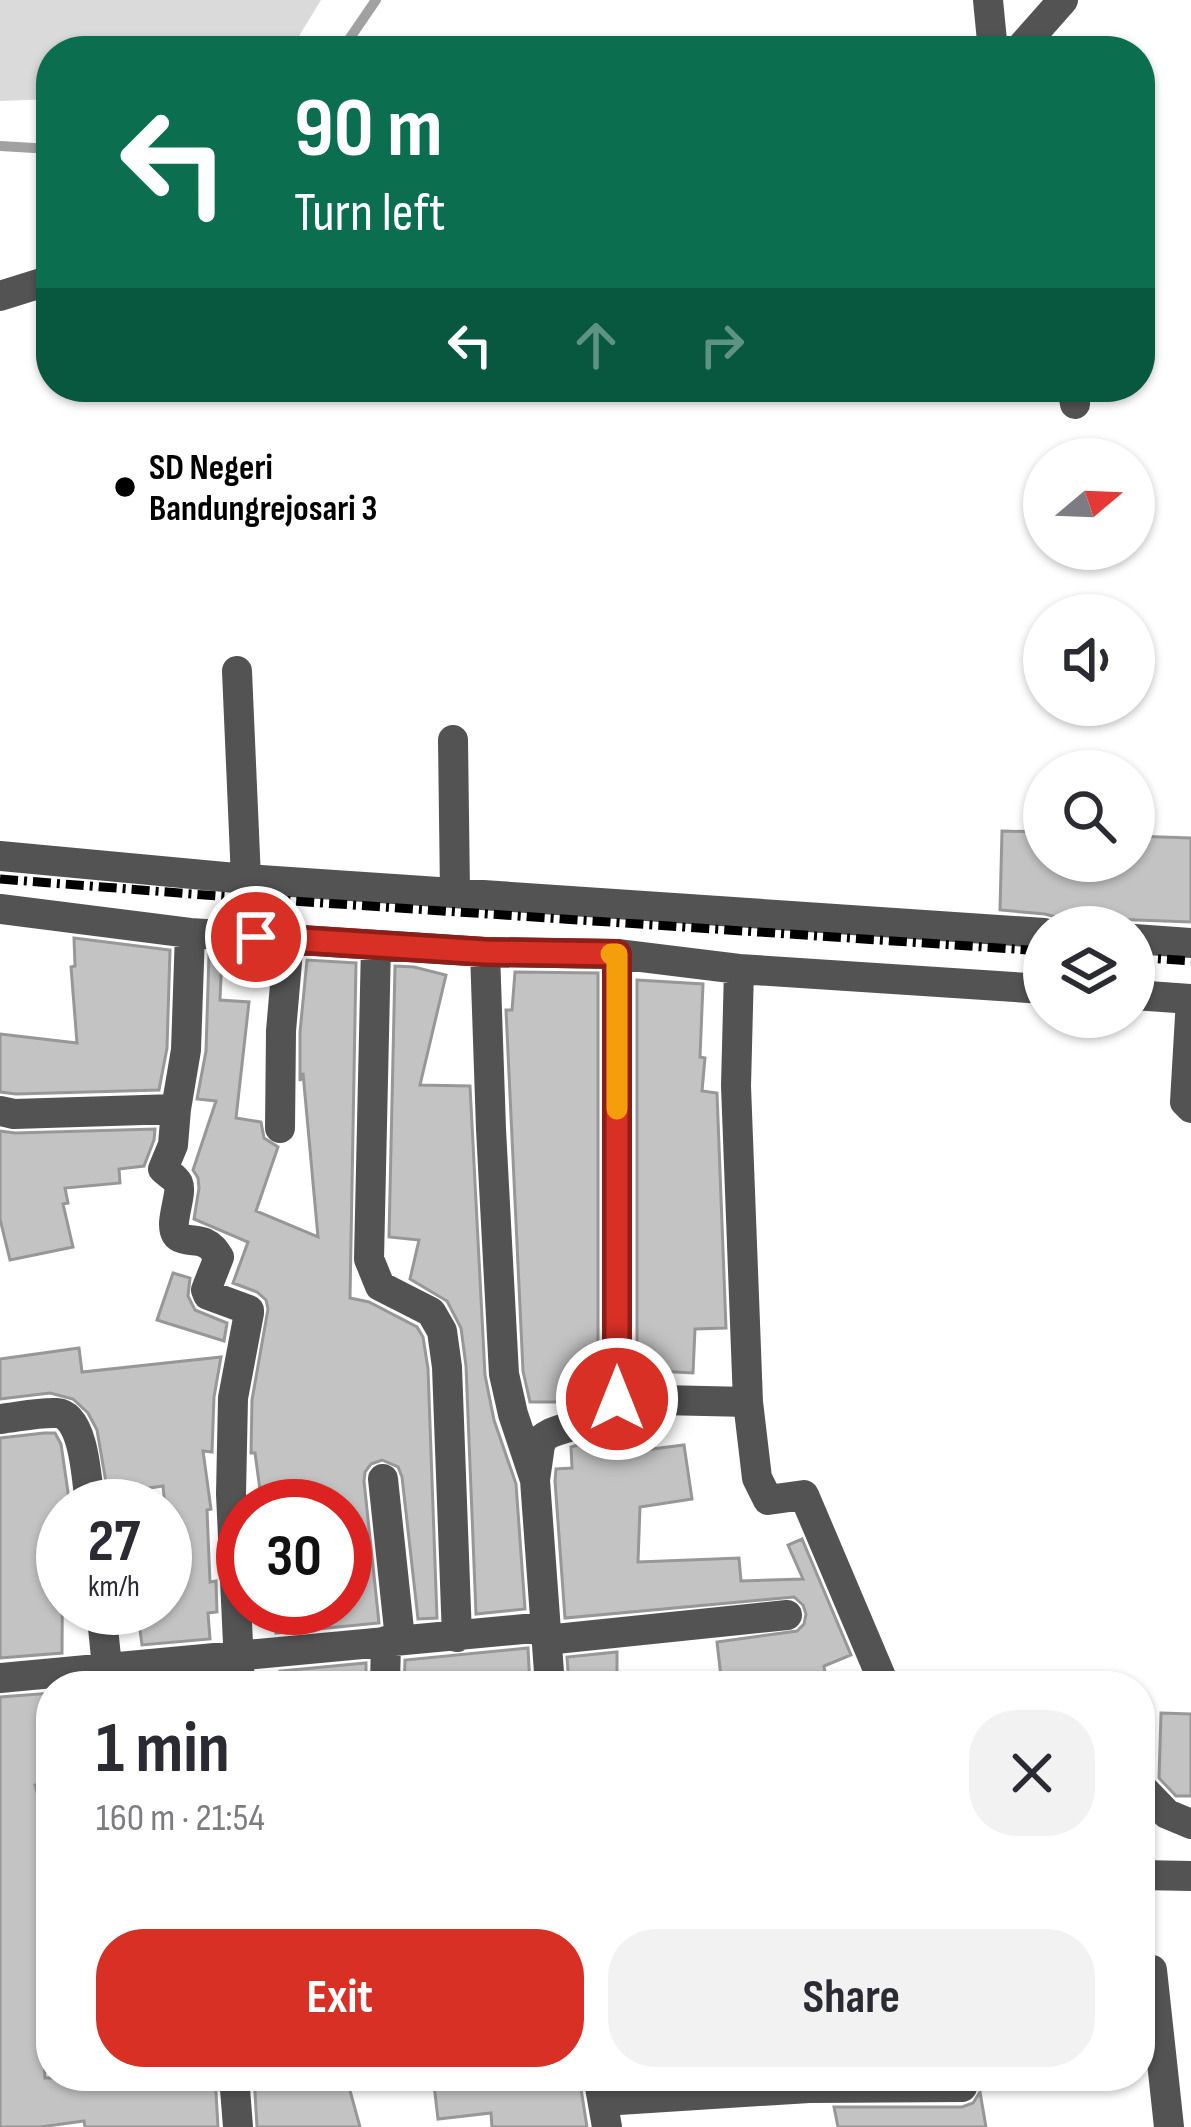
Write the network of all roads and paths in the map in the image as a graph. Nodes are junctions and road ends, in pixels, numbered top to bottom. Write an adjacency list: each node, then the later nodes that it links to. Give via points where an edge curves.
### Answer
1 (988, 0): 3 (street)
2 (1063, 0): 4 (street)
3 (992, 36)
4 (1031, 36)
5 (36, 285): 6 (street)
6 (0, 296)
7 (236, 671): 10 (street)
8 (453, 740): 11 (street)
9 (0, 856): 10 (street)
10 (246, 880): 11 (street)
11 (455, 892): 13 (street)
12 (0, 909): 14 (street)
13 (1023, 932)
14 (190, 933): 15 (street); 26 (street)
15 (290, 939): 18 (street); 28 (street)
16 (1155, 940): 17 (street)
17 (1191, 943)
18 (376, 945): 19 (street); 38 (street, via 369,1259 380,1286 430,1312 442,1331)
19 (485, 952): 20 (street); 34 (street, via 504,1374)
20 (617, 954): 21 (street); 29 (street)
21 (739, 969): 22 (street); 30 (street)
22 (1023, 988)
23 (1155, 996): 24 (street)
24 (1191, 999): 25 (street)
25 (1191, 1108)
26 (176, 1109): 27 (street); 42 (street, via 163,1168 178,1183 176,1234 218,1252 208,1295 249,1310 233,1398 230,1494)
27 (0, 1111)
28 (280, 1128)
29 (617, 1399): 30 (street); 34 (street, via 600,1418 544,1437)
30 (748, 1402): 45 (street, via 757,1478 768,1500 804,1495)
31 (0, 1419): 32 (street, via 69,1416)
32 (87, 1479)
33 (383, 1479): 39 (street)
34 (535, 1480): 36 (street)
35 (788, 1616): 36 (street)
36 (546, 1634): 38 (street); 44 (street)
37 (104, 1635): 40 (street)
38 (457, 1637): 39 (street)
39 (393, 1640): 42 (street); 43 (street)
40 (107, 1667): 41 (street); 42 (street)
41 (68, 1671)
42 (240, 1671)
43 (388, 1671)
44 (549, 1671)
45 (879, 1671)
46 (36, 1674): 47 (street)
47 (0, 1678)
48 (1155, 1802): 49 (street)
49 (1191, 1823)
50 (1155, 1875): 51 (street)
51 (1191, 1876)
52 (1155, 1998): 57 (street)
53 (235, 2091): 56 (street)
54 (761, 2091): 55 (street)
55 (603, 2101)
56 (238, 2127)
57 (1169, 2127)

